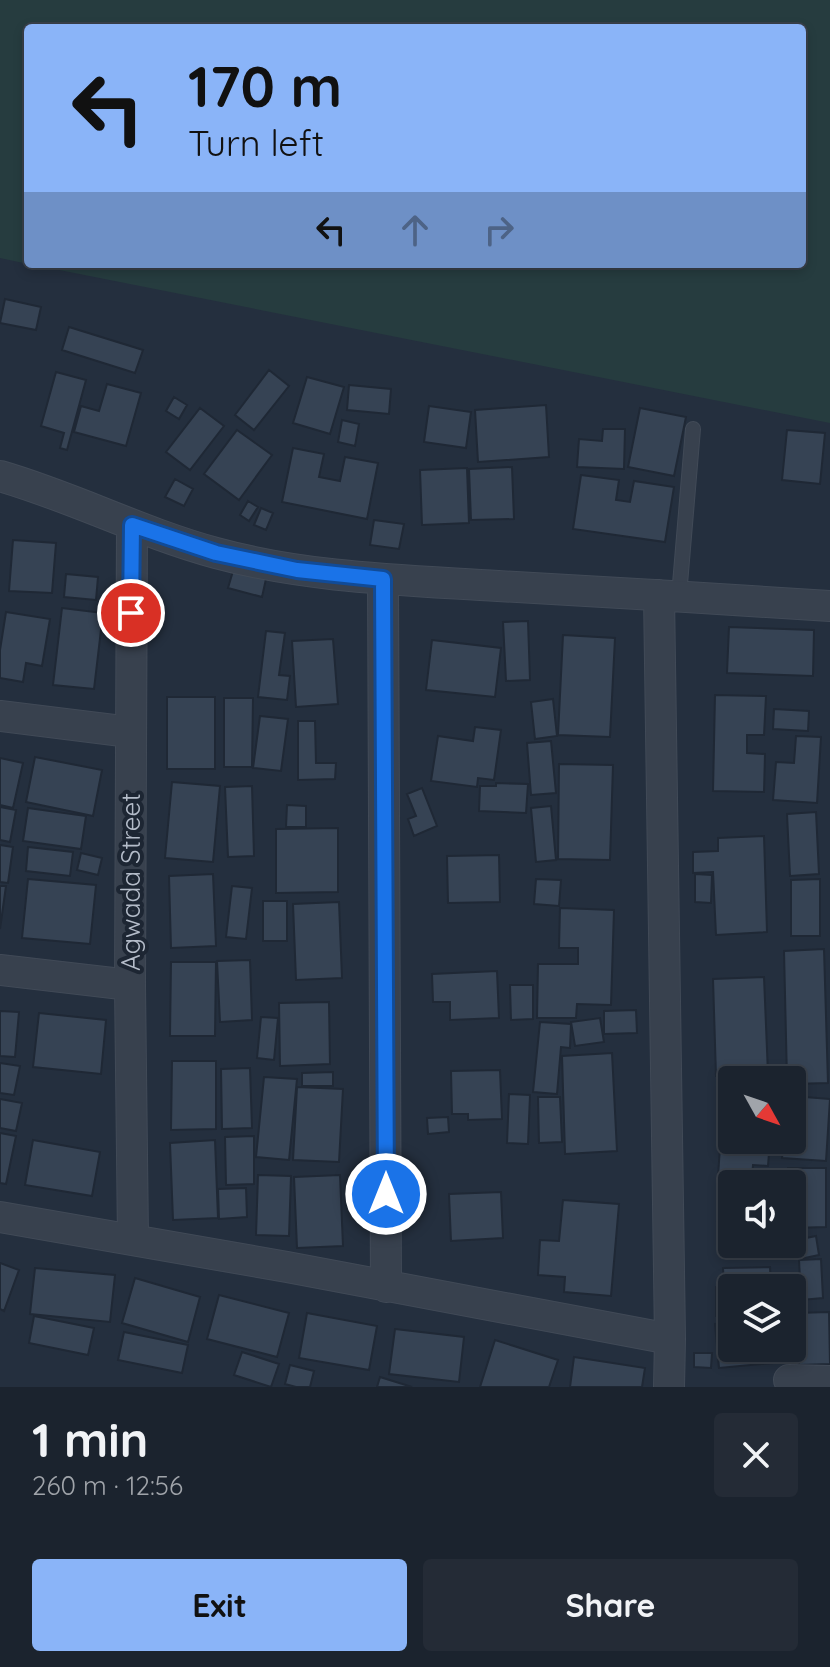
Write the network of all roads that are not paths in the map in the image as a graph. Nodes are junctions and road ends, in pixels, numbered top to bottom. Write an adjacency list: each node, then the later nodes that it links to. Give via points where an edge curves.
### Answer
1 (693, 429): 5 (lane)
2 (0, 476): 3 (street)
3 (132, 525): 4 (street, via 216,553 297,570); 8 (street, Agwada Street)
4 (383, 579): 5 (street); 13 (street)
5 (669, 596): 6 (street); 14 (street)
6 (830, 606)
7 (0, 716): 8 (street)
8 (130, 732): 10 (street, Agwada Street)
9 (0, 970): 10 (street)
10 (130, 985): 12 (street, Agwada Street)
11 (0, 1217): 12 (street)
12 (133, 1239): 13 (street)
13 (386, 1287): 14 (street)
14 (670, 1339): 17 (street)
15 (789, 1380): 16 (street)
16 (830, 1381)
17 (669, 1387)

